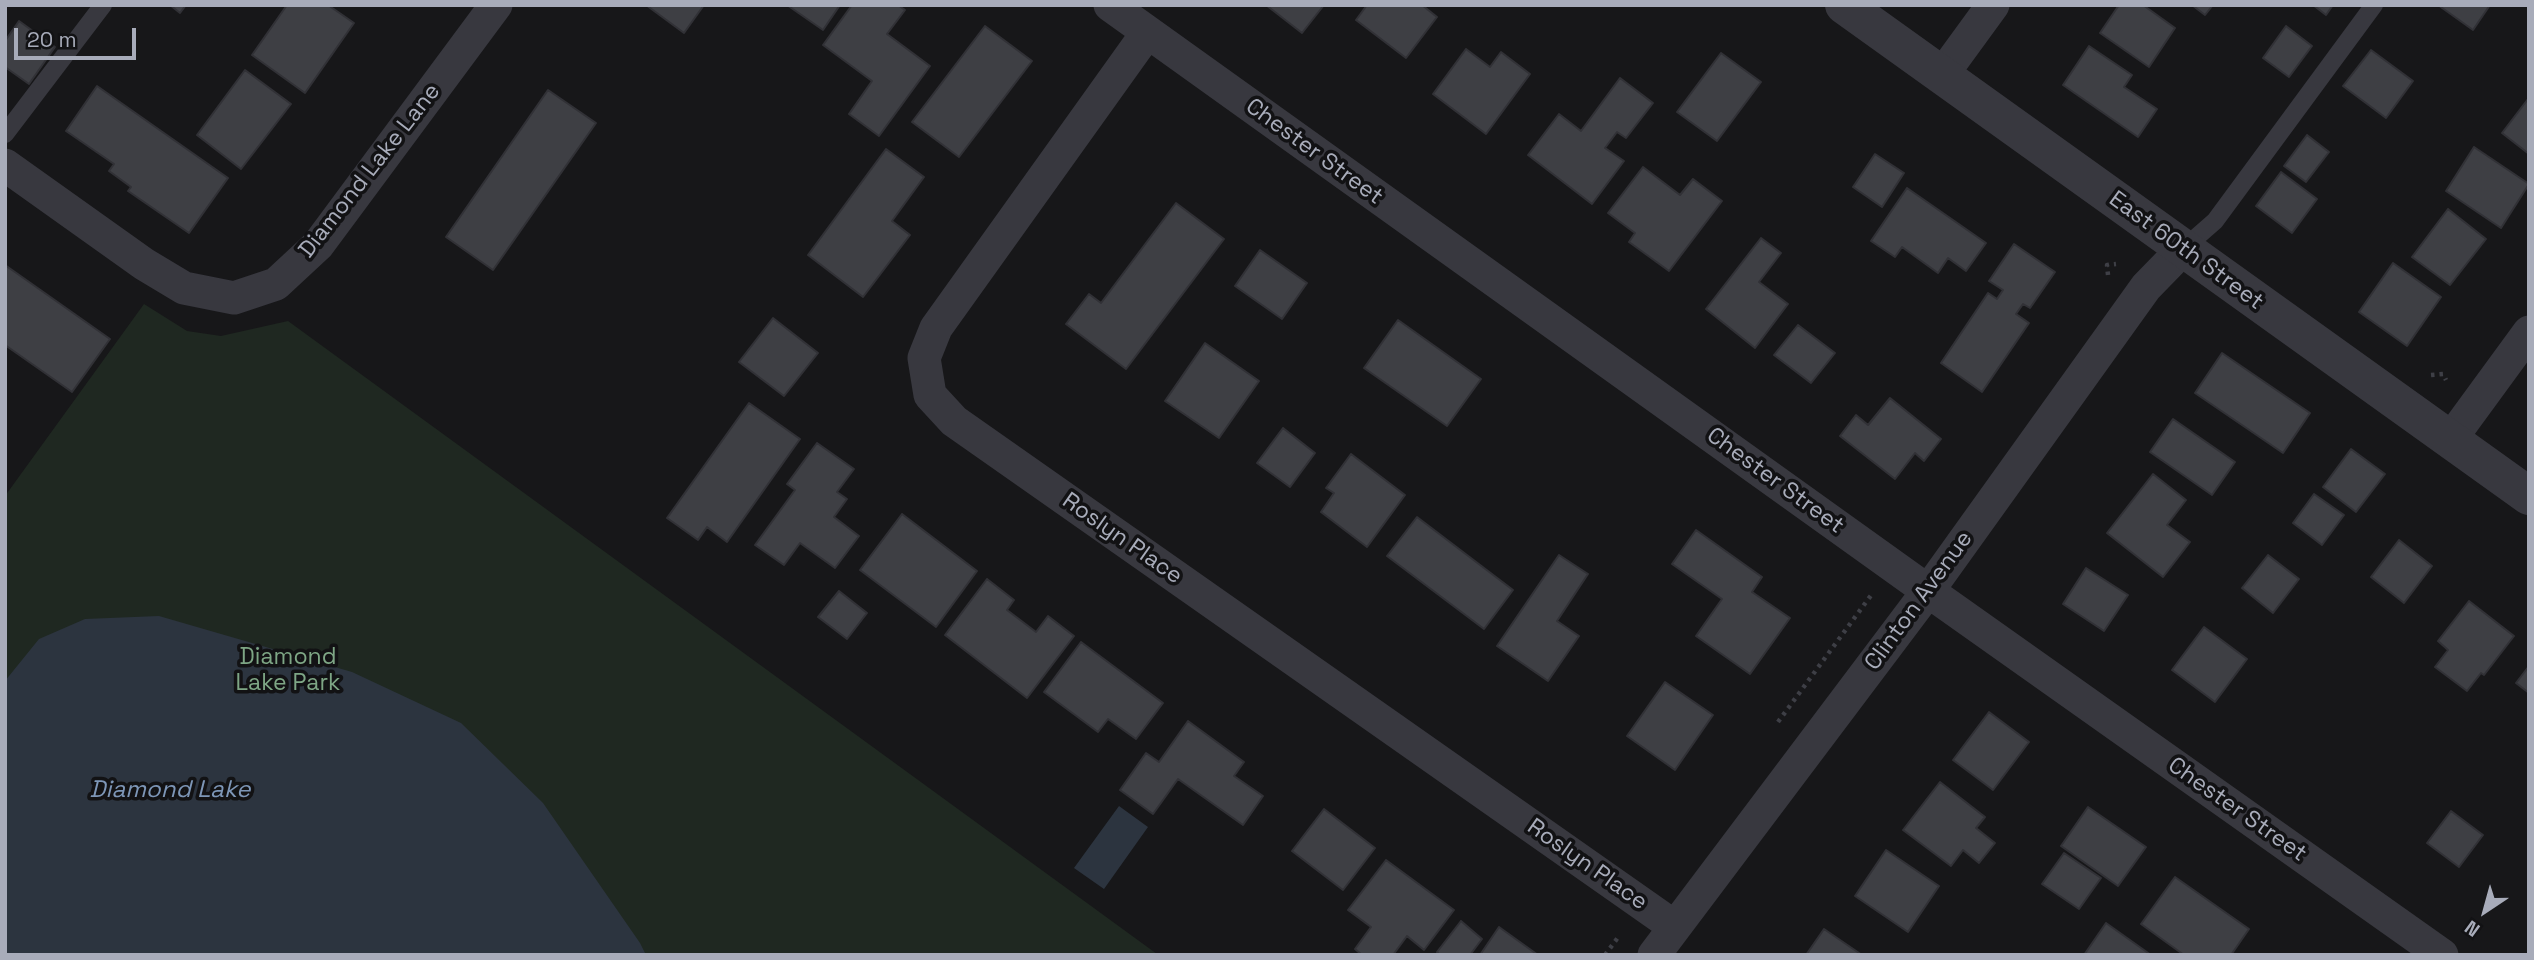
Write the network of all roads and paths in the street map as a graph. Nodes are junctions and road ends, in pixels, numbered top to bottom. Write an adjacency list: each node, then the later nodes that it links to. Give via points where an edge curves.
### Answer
1 (103, 5): 9 (lane)
2 (496, 5): 10 (street, Diamond Lake Lane, via 318,245 276,284 234,298 184,288)
3 (1110, 5): 7 (street, Chester Street)
4 (1844, 5): 8 (street, East 60th Street)
5 (1993, 5): 8 (street)
6 (2374, 5): 11 (lane, via 2215,221)
7 (1147, 33): 15 (street, Chester Street); 16 (street, Roslyn Place, via 936,328 924,358 930,394 954,421)
8 (1942, 75): 11 (street, East 60th Street)
9 (5, 134)
10 (5, 165)
11 (2183, 249): 13 (street, East 60th Street); 15 (street, Clinton Avenue, via 2146,287)
12 (2529, 332): 13 (street)
13 (2450, 440): 14 (street, East 60th Street)
14 (2529, 496)
15 (1927, 591): 16 (street, Clinton Avenue); 20 (street, Chester Street)
16 (1675, 926): 19 (street, Clinton Avenue)
17 (1622, 932): 18 (path)
18 (1605, 955)
19 (1654, 955)
20 (2442, 955)

